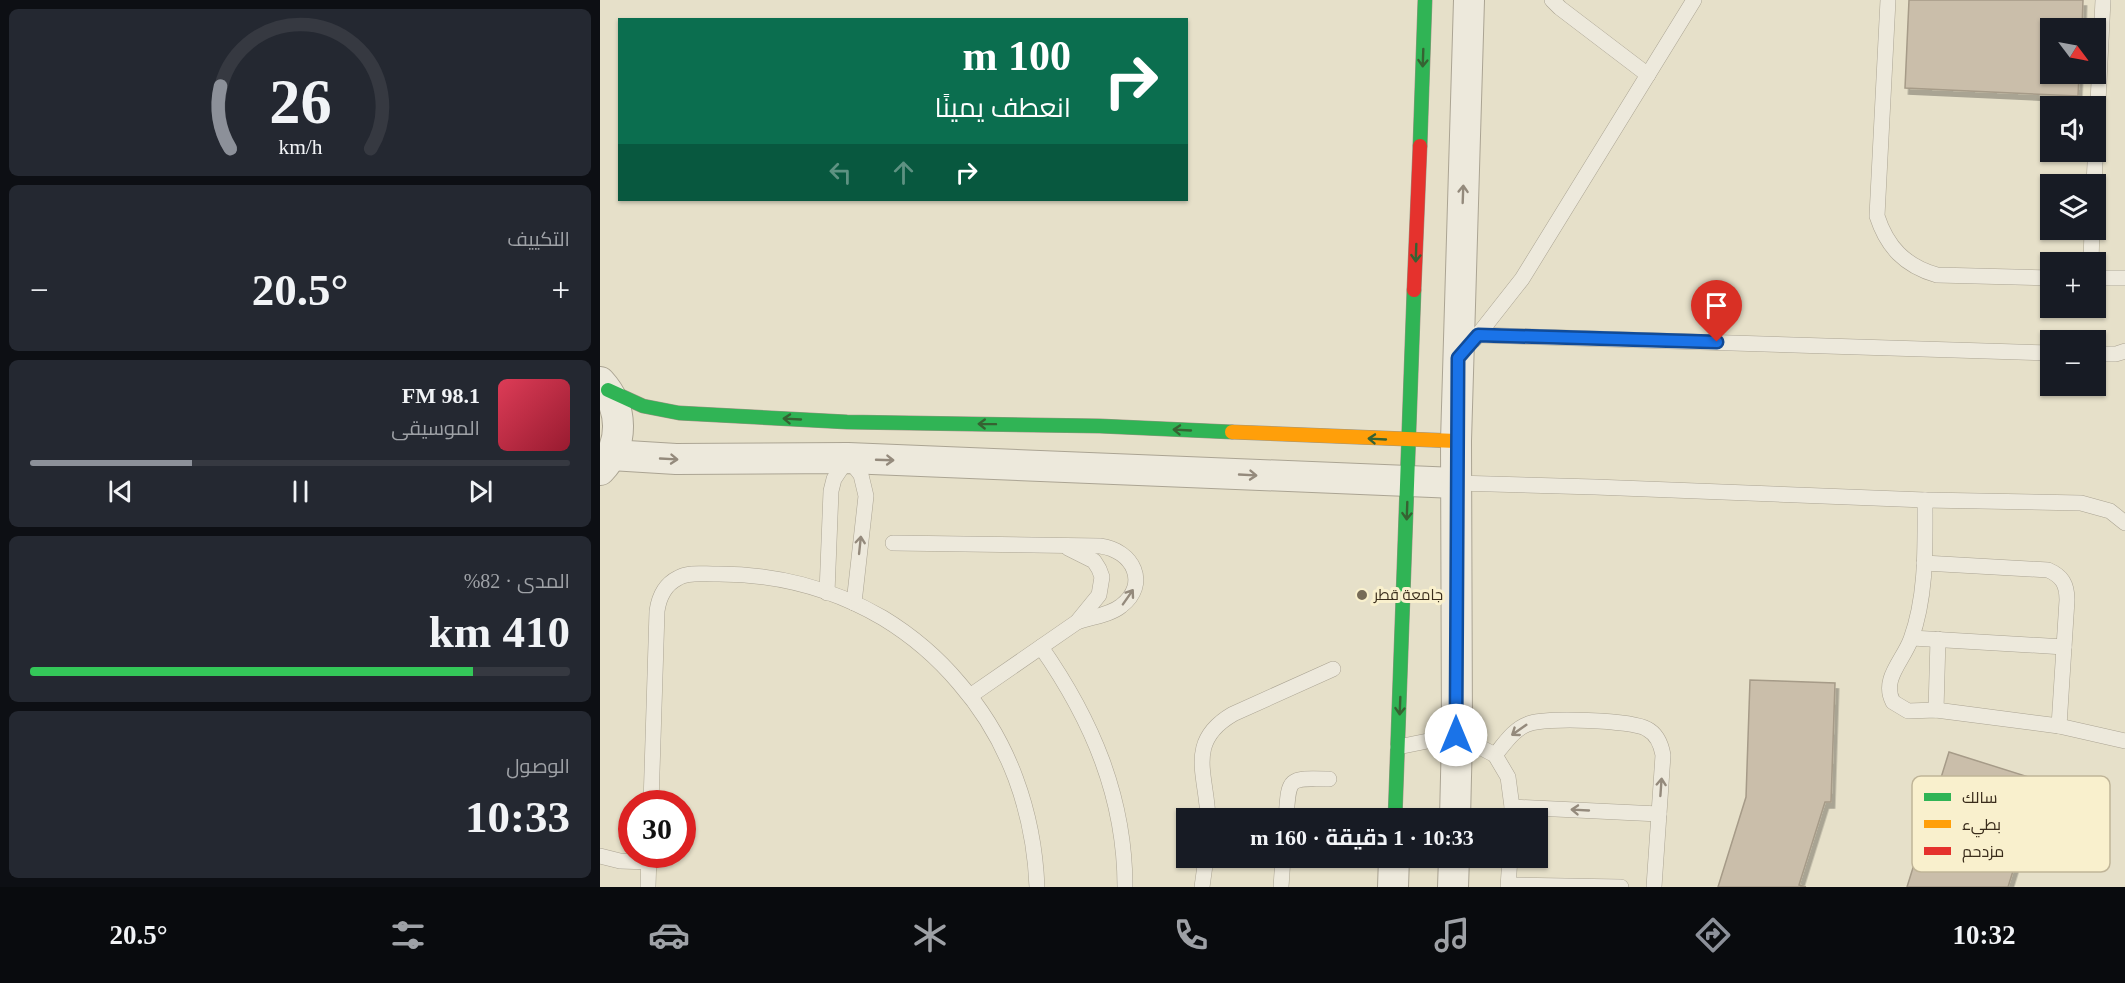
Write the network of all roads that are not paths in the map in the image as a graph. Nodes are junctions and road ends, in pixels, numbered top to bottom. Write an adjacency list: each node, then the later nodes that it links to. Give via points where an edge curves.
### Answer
1 (1425, 0): 20 (street, one-way to 20)
2 (1469, 0): 16 (street, one-way to 2)
3 (1552, 0): 7 (lane)
4 (1694, 0): 7 (lane)
5 (1888, 0): 9 (lane, via 1877,216 1888,243 1910,264 1936,275)
6 (2103, 0): 8 (lane)
7 (1648, 75): 12 (lane, via 1522,279)
8 (2094, 174)
9 (2040, 278)
10 (2106, 278): 11 (lane)
11 (2125, 278)
12 (1478, 335): 14 (lane); 16 (lane)
13 (2125, 351): 15 (lane)
14 (2040, 353)
15 (2106, 354)
16 (1458, 358): 21 (street)
17 (604, 386): 18 (street, one-way to 17, via 679,413 643,406); 23 (street, via 615,402 619,429)
18 (847, 422): 19 (street, one-way to 18); 22 (street)
19 (1100, 426): 20 (street, one-way to 19); 24 (street)
20 (1409, 440): 21 (street); 25 (street)
21 (1456, 441): 26 (street)
22 (848, 458): 23 (street, one-way to 22); 24 (street, one-way to 24); 32 (lane, via 831,491); 33 (lane, one-way to 22, via 866,496 861,475)
23 (605, 463)
24 (1100, 468): 25 (street, one-way to 25)
25 (1408, 482): 26 (street); 45 (street, one-way to 45)
26 (1456, 483): 27 (lane); 43 (street)
27 (1925, 500): 28 (lane, via 2082,503 2110,511); 31 (lane)
28 (2125, 523)
29 (893, 543): 30 (lane)
30 (1066, 547): 34 (lane, via 1094,561 1102,577 1099,595); 34 (lane, one-way to 30, via 1119,608 1127,601 1133,592 1134,570 1129,560 1111,547)
31 (1924, 563): 35 (lane, via 1920,604); 38 (lane, via 2048,570 2057,574 2067,590)
32 (827, 592): 33 (lane); 48 (lane, via 763,576 730,574 687,574 669,584 658,601 657,611)
33 (854, 603): 40 (lane, via 911,637)
34 (1077, 622): 37 (lane)
35 (1911, 638): 36 (lane); 41 (lane, via 1890,679 1890,695 1893,702 1908,711)
36 (1938, 639): 38 (lane); 41 (lane)
37 (1041, 647): 40 (lane); 67 (lane, via 1078,704 1106,768 1121,835)
38 (2064, 647): 42 (lane)
39 (1333, 669): 49 (lane, via 1233,714 1213,730 1205,741 1201,759)
40 (970, 696): 66 (lane, via 998,737 1023,798 1032,831)
41 (1936, 710): 42 (lane)
42 (2059, 726): 44 (lane)
43 (1456, 735): 45 (lane); 46 (lane); 52 (street)
44 (2125, 741)
45 (1398, 747): 51 (street)
46 (1495, 755): 53 (lane, via 1508,777); 55 (lane, one-way to 46, via 1661,745 1649,729 1640,725 1538,721 1519,728)
47 (1329, 779): 50 (lane, via 1294,780 1288,790)
48 (651, 790)
49 (1207, 808)
50 (1287, 808)
51 (1395, 808)
52 (1455, 808)
53 (1511, 808)
54 (1548, 813): 55 (lane, one-way to 54)
55 (1659, 814): 73 (lane)
56 (600, 856): 57 (lane)
57 (618, 860)
58 (649, 868): 65 (lane)
59 (1205, 868): 68 (lane)
60 (1282, 868): 69 (lane)
61 (1394, 868): 70 (street)
62 (1454, 868): 71 (street)
63 (1510, 868): 64 (lane)
64 (1509, 886): 72 (lane)
65 (648, 887)
66 (1037, 887)
67 (1125, 887)
68 (1202, 887)
69 (1281, 887)
70 (1393, 887)
71 (1453, 887)
72 (1622, 887)
73 (1654, 887)

